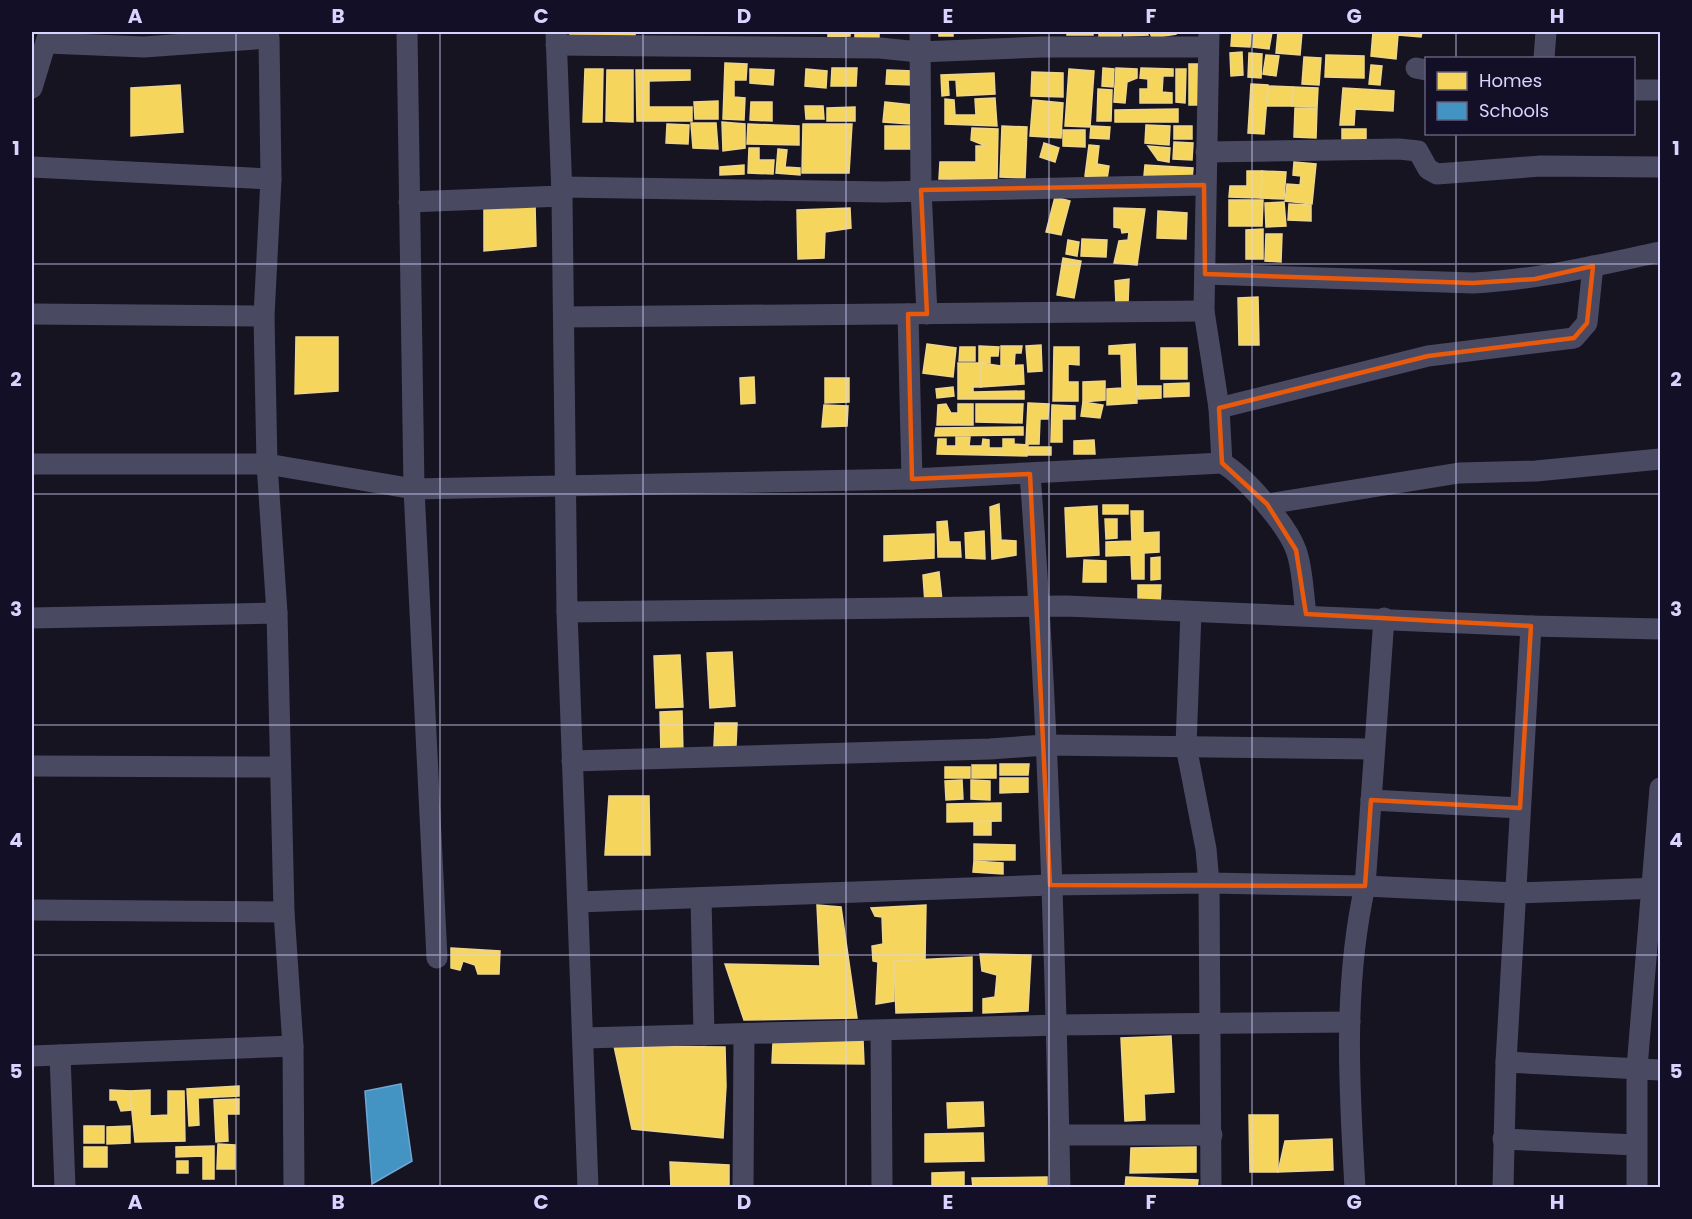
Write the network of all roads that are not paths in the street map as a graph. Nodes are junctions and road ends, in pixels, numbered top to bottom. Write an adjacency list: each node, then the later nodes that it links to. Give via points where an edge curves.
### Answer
1 (407, 32): 19 (street)
2 (1546, 32): 8 (street)
3 (269, 35): 4 (street, via 127,47); 15 (street)
4 (48, 37): 9 (street)
5 (556, 38): 7 (street, via 880,48); 18 (street)
6 (1208, 39): 7 (street, via 1043,47); 12 (street)
7 (920, 42): 17 (street)
8 (1544, 57)
9 (32, 88)
10 (1635, 90): 11 (street)
11 (1660, 90)
12 (1206, 152): 14 (street, via 1399,148 1418,151 1428,169 1437,174 1541,166); 16 (street)
13 (32, 167): 15 (street)
14 (1660, 167)
15 (271, 179): 26 (street)
16 (1204, 185): 17 (street); 22 (street)
17 (921, 190): 18 (street); 25 (street)
18 (562, 191): 19 (street); 27 (street)
19 (409, 202): 36 (street)
20 (1660, 252): 21 (street)
21 (1593, 266): 22 (street, via 1535,279 1473,283); 28 (street, via 1587,323 1574,338 1428,356)
22 (1205, 274): 23 (street)
23 (1204, 311): 25 (street); 28 (street)
24 (32, 314): 26 (street)
25 (918, 314): 27 (street); 34 (street)
26 (264, 316): 32 (street)
27 (564, 317): 35 (street)
28 (1219, 408): 30 (street)
29 (1660, 459): 37 (street, via 1536,471 1459,473)
30 (1222, 463): 33 (street); 37 (street)
31 (32, 464): 32 (street)
32 (267, 464): 36 (street); 41 (street)
33 (1030, 474): 34 (street); 38 (street)
34 (912, 479): 35 (street)
35 (565, 487): 36 (street); 39 (street)
36 (414, 489): 65 (street)
37 (1267, 504): 42 (street, via 1296,550)
38 (1040, 606): 39 (street); 40 (street); 47 (street)
39 (567, 612): 50 (street)
40 (1191, 612): 42 (street); 48 (street)
41 (277, 613): 43 (street); 52 (street)
42 (1305, 614): 44 (street)
43 (32, 618)
44 (1384, 618): 45 (street); 49 (street)
45 (1531, 626): 46 (street); 55 (street)
46 (1660, 629)
47 (1045, 745): 48 (street); 50 (street); 57 (street)
48 (1186, 746): 49 (street); 56 (street)
49 (1374, 749): 54 (street)
50 (572, 761): 62 (street)
51 (32, 766): 52 (street)
52 (279, 767): 64 (street)
53 (1660, 788): 59 (street)
54 (1371, 800): 55 (street); 58 (street)
55 (1520, 808): 60 (street)
56 (1209, 883): 57 (street); 58 (street); 66 (street)
57 (1050, 885): 61 (street); 68 (street)
58 (1365, 886): 60 (street); 67 (street, via 1357,921)
59 (1657, 888): 60 (street); 77 (street)
60 (1516, 892): 76 (street)
61 (701, 898): 62 (street); 71 (street)
62 (578, 902): 72 (street)
63 (32, 910): 64 (street)
64 (284, 912): 73 (street)
65 (437, 958)
66 (1211, 1022): 67 (street); 68 (street); 80 (street)
67 (1350, 1022): 90 (street, via 1348,1070)
68 (1057, 1025): 69 (street); 79 (street)
69 (881, 1032): 70 (street); 87 (street)
70 (744, 1034): 71 (street); 86 (street)
71 (704, 1035): 72 (street)
72 (585, 1038): 85 (street)
73 (293, 1046): 74 (street); 84 (street)
74 (60, 1055): 75 (street); 83 (street)
75 (32, 1056)
76 (1506, 1062): 77 (street); 81 (street)
77 (1636, 1068): 78 (street); 82 (street)
78 (1660, 1070)
79 (1059, 1135): 80 (street); 88 (street)
80 (1212, 1135): 89 (street)
81 (1503, 1139): 82 (street); 91 (street)
82 (1636, 1145): 92 (street)
83 (65, 1188)
84 (294, 1188)
85 (588, 1188)
86 (743, 1188)
87 (882, 1188)
88 (1060, 1188)
89 (1211, 1188)
90 (1355, 1188)
91 (1503, 1188)
92 (1637, 1188)

